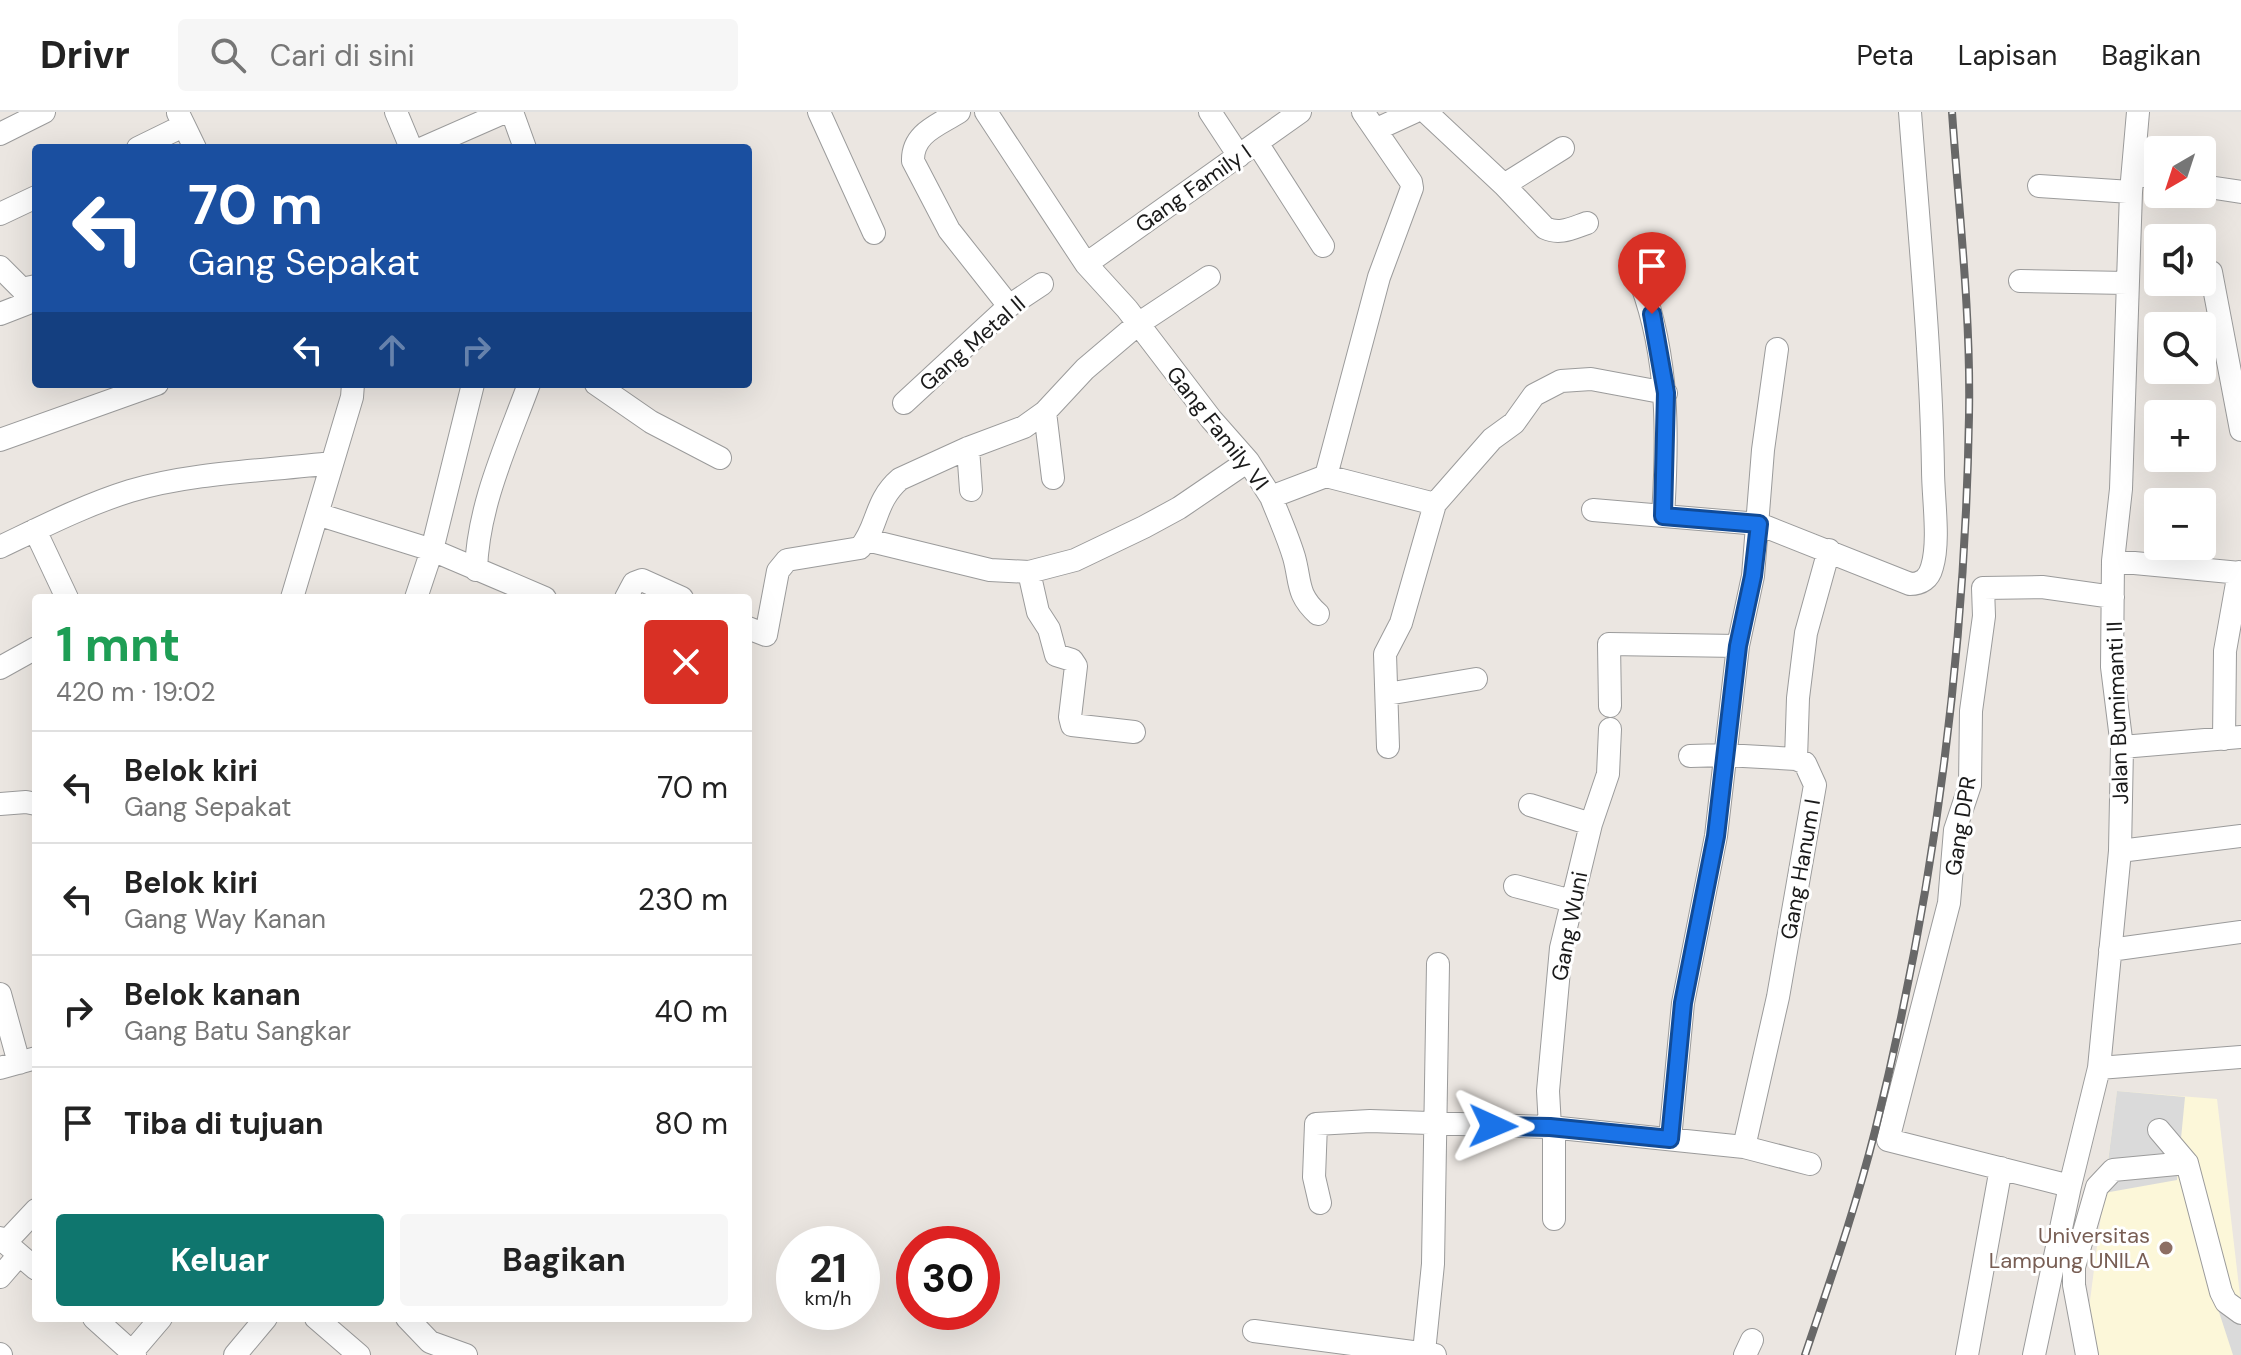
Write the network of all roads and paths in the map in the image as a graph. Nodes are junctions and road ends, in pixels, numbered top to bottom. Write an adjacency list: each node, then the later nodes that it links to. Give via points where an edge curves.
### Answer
1 (44, 112): 16 (street)
2 (396, 112): 19 (street)
3 (505, 112): 20 (street)
4 (512, 112): 21 (street)
5 (819, 112): 33 (street)
6 (959, 112): 45 (street, via 921,135 913,161 949,230)
7 (986, 112): 35 (street, Gang Family VI)
8 (1210, 112): 23 (street)
9 (1300, 112): 23 (street, Gang Family I)
10 (1414, 112): 15 (street)
11 (1426, 112): 26 (street)
12 (1910, 112): 76 (street, via 1932,421 1932,568 1921,583 1910,584)
13 (2138, 112): 25 (street, Jalan Bumimanti II)
14 (180, 119): 17 (street); 18 (street)
15 (1370, 120): 63 (street, via 1411,182 1411,197 1379,277)
16 (0, 134)
17 (144, 144)
18 (193, 144)
19 (409, 144)
20 (432, 144)
21 (524, 144)
22 (1563, 148): 26 (street)
23 (1248, 149): 34 (street); 35 (street, Gang Family I)
24 (2144, 181): 25 (street)
25 (2132, 183): 27 (street); 40 (street, Jalan Bumimanti II)
26 (1504, 185): 32 (street, via 1551,231)
27 (2039, 186)
28 (2216, 188): 29 (street)
29 (2241, 192)
30 (32, 199): 31 (street)
31 (0, 214)
32 (1587, 223)
33 (874, 233)
34 (1323, 246)
35 (1086, 264): 47 (street, Gang Family VI)
36 (0, 267): 42 (street, via 22,289)
37 (1209, 277): 47 (street)
38 (2020, 281): 40 (street)
39 (1641, 283): 54 (street)
40 (2127, 283): 77 (street, Jalan Bumimanti II, via 2121,489)
41 (1042, 284): 45 (street, Gang Metal II)
42 (32, 287)
43 (2216, 296): 57 (street)
44 (32, 302): 46 (street)
45 (1009, 306): 55 (street, Gang Metal II)
46 (0, 314)
47 (1138, 324): 56 (street); 61 (street, Gang Family VI)
48 (1777, 349): 71 (street)
49 (146, 388): 58 (street, via 37,428)
50 (353, 388): 62 (street)
51 (472, 388): 75 (street)
52 (528, 388): 78 (street, via 487,501)
53 (602, 388): 60 (street, via 651,422)
54 (1666, 393): 67 (street, via 1591,379 1561,381 1534,395 1514,423 1492,439); 70 (street)
55 (904, 403)
56 (1045, 412): 59 (street, via 1024,427); 64 (street)
57 (2241, 430)
58 (2, 432)
59 (968, 448): 65 (street); 73 (street, via 891,487)
60 (720, 458)
61 (1248, 461): 66 (street, Gang Family VI); 79 (street, via 1144,527 1075,560)
62 (332, 463): 69 (street); 72 (street, via 131,491)
63 (1326, 476): 66 (street, Gang Family VI); 67 (street)
64 (1053, 478)
65 (971, 490)
66 (1271, 497): 88 (street, via 1304,599)
67 (1435, 504): 94 (street, via 1401,623 1385,654)
68 (1593, 510): 70 (street)
69 (317, 514): 75 (street); 82 (street)
70 (1663, 516): 71 (street)
71 (1759, 524): 76 (street); 90 (street)
72 (35, 530): 74 (street); 81 (street)
73 (867, 540): 79 (street, via 990,570); 89 (street, via 854,550 787,560 778,571 766,635)
74 (0, 547)
75 (432, 550): 78 (street); 83 (street)
76 (1829, 550): 101 (street, via 1806,633)
77 (2113, 561): 80 (street); 87 (street, Jalan Bumimanti II)
78 (476, 570): 84 (street)
79 (1029, 572): 95 (street, via 1056,655 1076,666 1072,725)
80 (2240, 572): 96 (street, via 2225,651)
81 (65, 594)
82 (293, 594)
83 (417, 594)
84 (535, 594)
85 (628, 594): 86 (street, via 642,580)
86 (673, 594)
87 (2113, 597): 98 (street, Jalan Bumimanti II, via 2112,667); 124 (street, Gang DPR, via 2042,587 1983,588 1970,785 1955,830 1949,903 1888,1140)
88 (1318, 614)
89 (752, 630)
90 (1738, 646): 99 (street); 105 (street, Gang Wuni, via 1609,644 1608,774)
91 (32, 650): 92 (street)
92 (0, 668)
93 (1476, 679): 94 (street)
94 (1387, 694): 97 (street)
95 (1134, 732)
96 (2232, 738): 98 (street)
97 (1388, 747)
98 (2122, 747): 107 (street, Jalan Bumimanti II)
99 (1725, 755): 100 (street); 101 (street); 120 (street, via 1716,836 1683,1003)
100 (1690, 756)
101 (1796, 759): 121 (street, Gang Hanum I, via 1805,763 1815,785 1775,1010)
102 (32, 803): 103 (street)
103 (0, 804)
104 (1530, 805): 105 (street)
105 (1591, 824): 109 (street, Gang Wuni)
106 (2241, 836): 107 (street)
107 (2120, 851): 111 (street, Jalan Bumimanti II)
108 (1515, 886): 109 (street)
109 (1572, 901): 118 (street, Gang Wuni, via 1553,1021 1548,1091)
110 (2241, 932): 111 (street)
111 (2110, 950): 116 (street, Jalan Bumimanti II)
112 (1438, 964): 117 (street)
113 (0, 994): 115 (street)
114 (2241, 1057): 116 (street)
115 (18, 1063)
116 (2099, 1068): 125 (street, Jalan Bumimanti II)
117 (1437, 1125): 118 (street); 126 (street, via 1316,1124 1314,1177); 140 (street)
118 (1552, 1127): 120 (street); 128 (street, Gang Wuni)
119 (2159, 1130): 122 (street)
120 (1670, 1139): 121 (street)
121 (1744, 1147): 123 (street)
122 (2187, 1163): 131 (street, via 2221,1292); 146 (street, via 2113,1170 2097,1187 2074,1267)
123 (1810, 1164)
124 (2001, 1168): 125 (street); 144 (street)
125 (2070, 1186): 145 (street, Jalan Bumimanti II)
126 (1320, 1203)
127 (32, 1218): 129 (street)
128 (1554, 1219)
129 (15, 1251): 130 (street)
130 (0, 1277)
131 (2241, 1313)
132 (98, 1322): 139 (street)
133 (158, 1322): 139 (street)
134 (263, 1322): 141 (street)
135 (321, 1322): 142 (street)
136 (409, 1322): 138 (street)
137 (1254, 1331): 140 (street)
138 (425, 1349): 143 (street)
139 (134, 1354)
140 (1430, 1354)
141 (235, 1355)
142 (359, 1355)
143 (466, 1355)
144 (1967, 1355)
145 (2034, 1355)
146 (2087, 1355)

